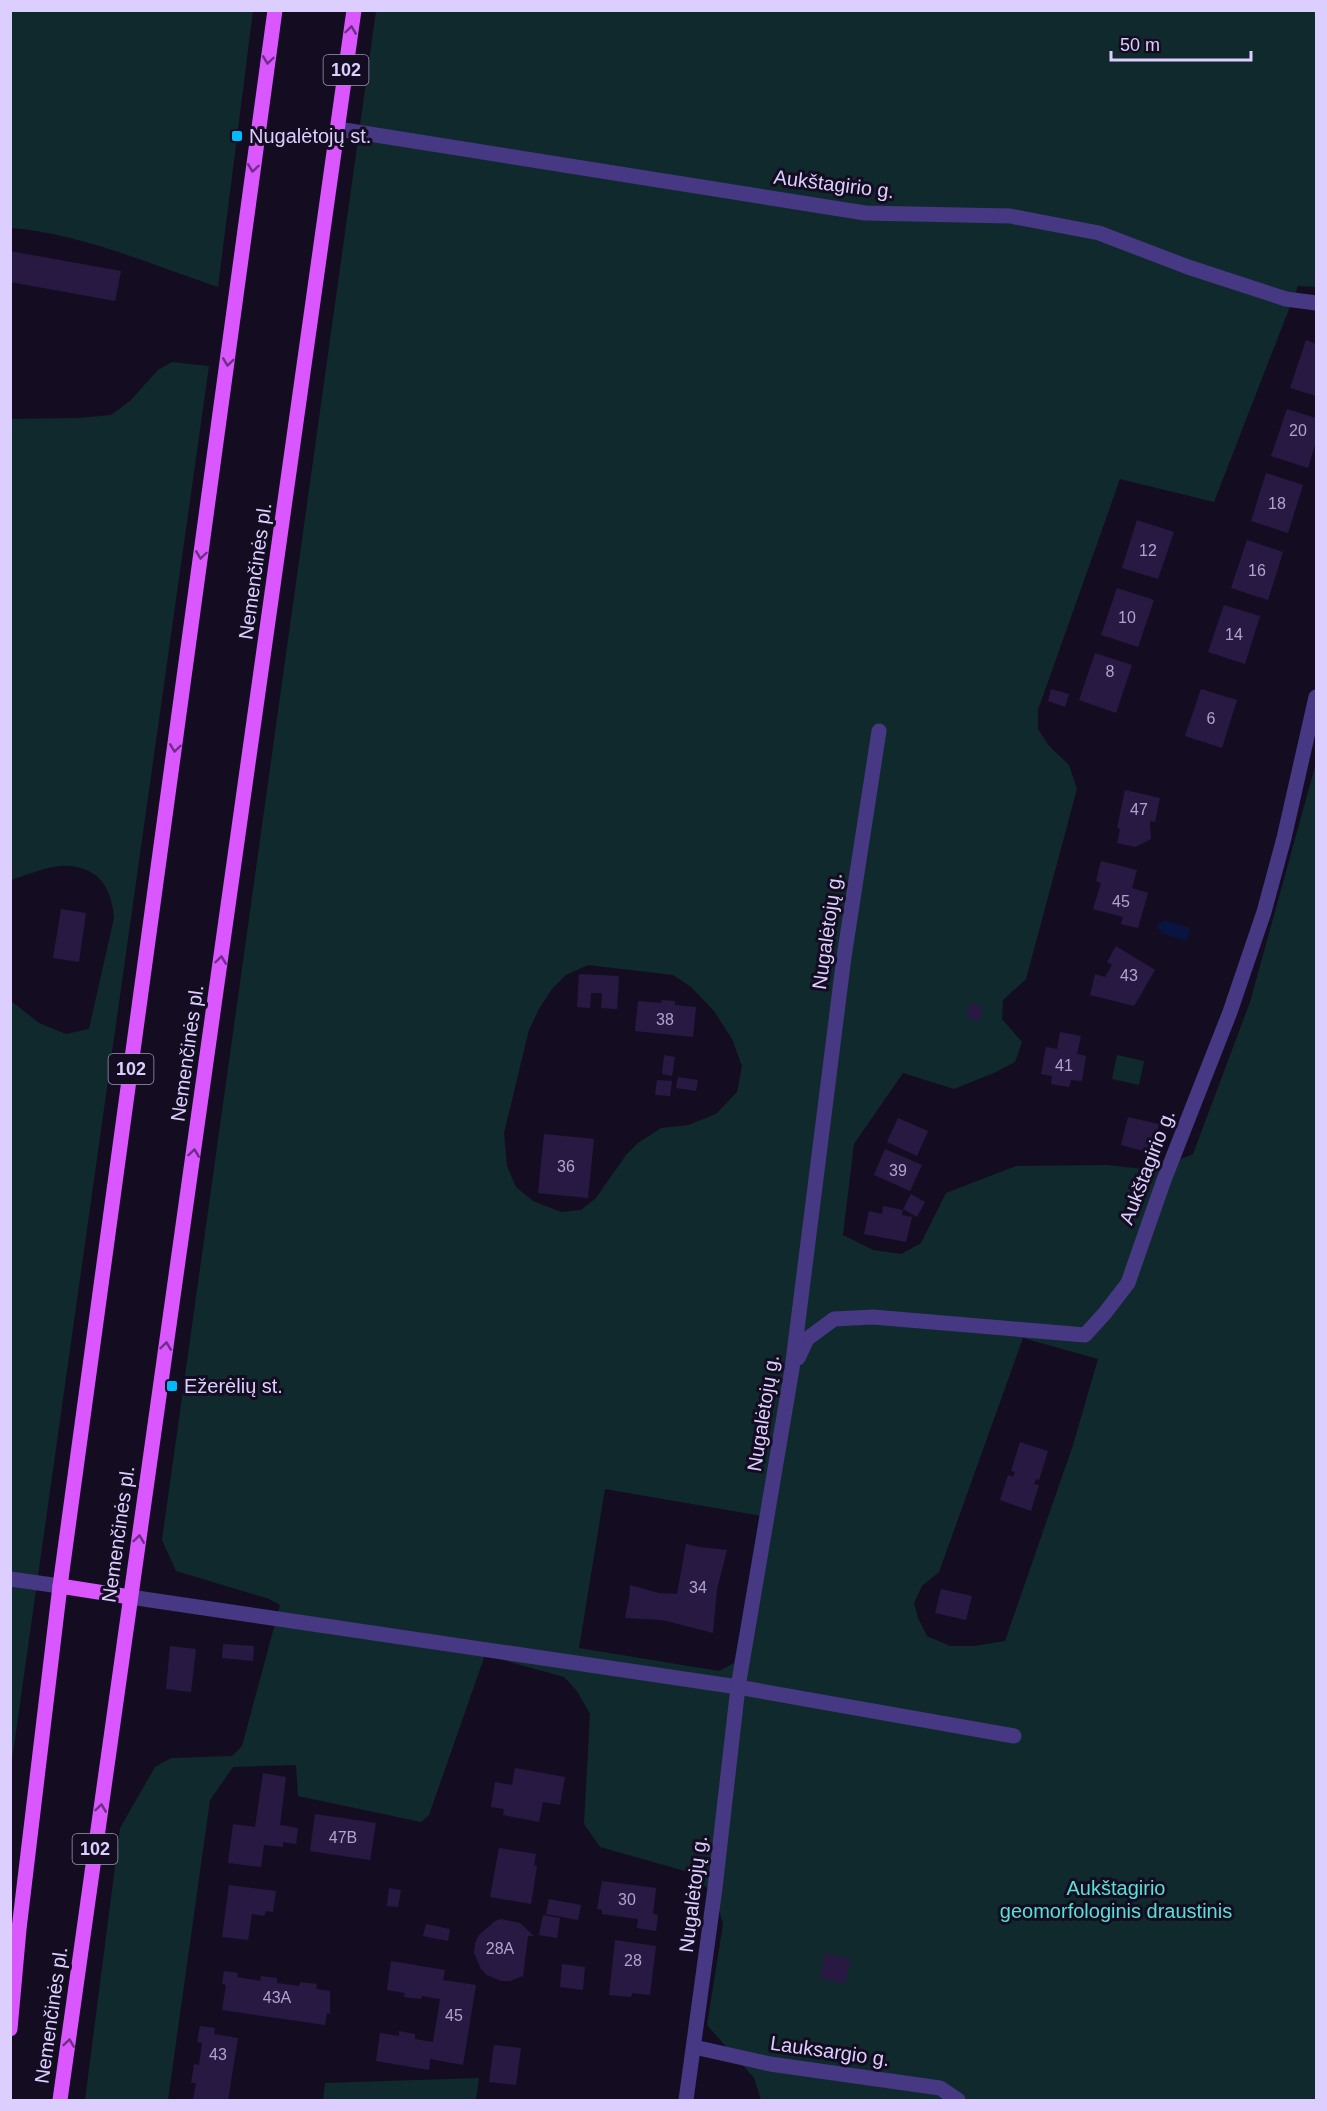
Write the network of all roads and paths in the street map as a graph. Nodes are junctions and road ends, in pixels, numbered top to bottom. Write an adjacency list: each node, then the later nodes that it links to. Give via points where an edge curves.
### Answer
1 (275, 10): 9 (main road, Nemenčinės pl. / 102, one-way to 9)
2 (354, 10): 3 (main road, Nemenčinės pl. / 102, one-way to 2)
3 (338, 129): 4 (street, Aukštagirio g., via 865,213 1011,216 1098,233 1188,267 1286,298); 10 (main road, Nemenčinės pl. / 102, one-way to 3)
4 (1317, 303)
5 (1317, 697): 7 (street, Aukštagirio g., via 1267,901 1230,1012 1128,1283 1105,1313 1085,1335 873,1317 834,1319 807,1339)
6 (879, 731): 7 (street, Nugalėtojų g., via 844,957)
7 (792, 1369): 11 (street, Nugalėtojų g.)
8 (10, 1579): 9 (street)
9 (60, 1586): 10 (main road); 13 (main road, Nemenčinės pl. / 102)
10 (130, 1597): 11 (street); 15 (main road, Nemenčinės pl. / 102, one-way to 10)
11 (738, 1687): 12 (street); 14 (street, Nugalėtojų g.)
12 (1014, 1736)
13 (10, 2029)
14 (694, 2047): 16 (street, Nugalėtojų g.); 17 (street, Lauksargio g., via 770,2064 940,2088)
15 (60, 2100)
16 (686, 2100)
17 (958, 2100)

